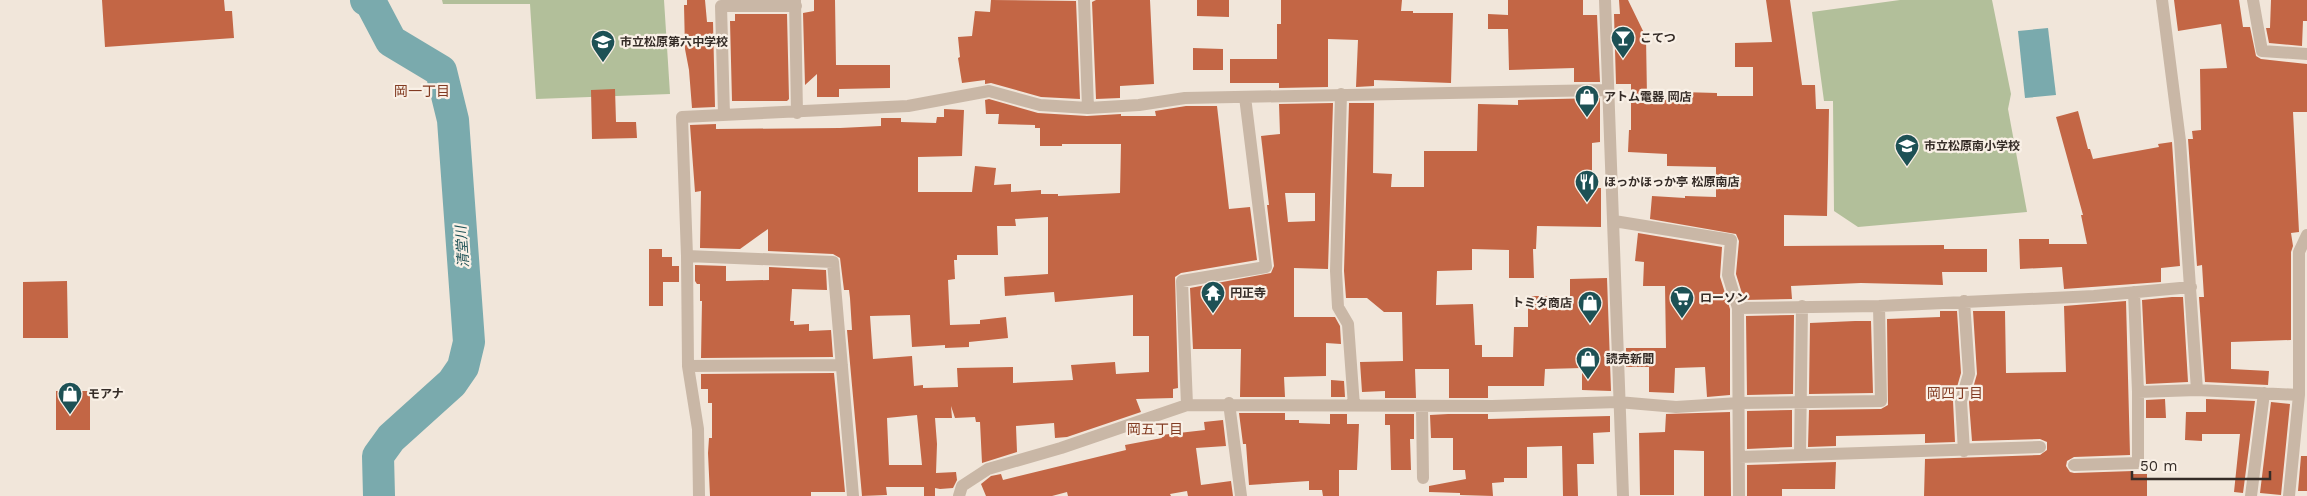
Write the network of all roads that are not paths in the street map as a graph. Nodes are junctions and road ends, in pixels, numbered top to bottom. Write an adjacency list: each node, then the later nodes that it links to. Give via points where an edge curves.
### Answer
1 (1084, 0): 10 (street)
2 (1605, 0): 7 (street)
3 (2162, 0): 16 (street, via 2180,141)
4 (2253, 0): 6 (street, via 2262,51)
5 (796, 3): 11 (street); 12 (street, via 721,6)
6 (2307, 54)
7 (1607, 90): 8 (street); 13 (street)
8 (1340, 94): 9 (street); 33 (street, via 1336,271 1338,307 1348,324)
9 (1245, 97): 10 (street, via 1185,98); 32 (street, via 1266,267 1182,281)
10 (1088, 108): 11 (street, via 1040,105 989,92 908,106)
11 (797, 113): 12 (street)
12 (724, 115): 15 (street, via 682,117)
13 (1614, 222): 21 (street, via 1731,240 1728,275); 28 (street)
14 (2307, 235): 27 (street, via 2299,252)
15 (688, 256): 22 (street); 23 (street, via 833,262)
16 (2191, 287): 17 (street); 24 (street)
17 (2134, 292): 18 (street); 25 (street)
18 (1964, 301): 20 (street); 36 (street, via 1969,374 1961,401)
19 (1802, 306): 20 (street); 21 (street); 31 (street)
20 (1879, 306): 31 (street, via 1881,401)
21 (1738, 308): 30 (street)
22 (688, 366): 23 (street); 41 (street, via 698,429)
23 (842, 366): 42 (street)
24 (2197, 390): 25 (street); 26 (street)
25 (2138, 392): 39 (street, via 2138,463)
26 (2264, 393): 27 (street); 47 (street)
27 (2299, 395): 48 (street)
28 (1618, 402): 30 (street, via 1676,407); 34 (street); 45 (street)
29 (1229, 403): 32 (street); 33 (street); 44 (street)
30 (1739, 403): 31 (street); 38 (street)
31 (1801, 403): 37 (street)
32 (1187, 404): 43 (street, via 1061,448 988,469 962,486)
33 (1354, 406): 34 (street)
34 (1422, 406): 40 (street)
35 (2040, 447): 36 (street)
36 (1964, 451): 37 (street)
37 (1800, 455): 38 (street)
38 (1739, 457): 46 (street)
39 (2074, 465)
40 (1423, 478)
41 (699, 496)
42 (853, 496)
43 (959, 496)
44 (1241, 496)
45 (1623, 496)
46 (1739, 496)
47 (2251, 496)
48 (2289, 496)

